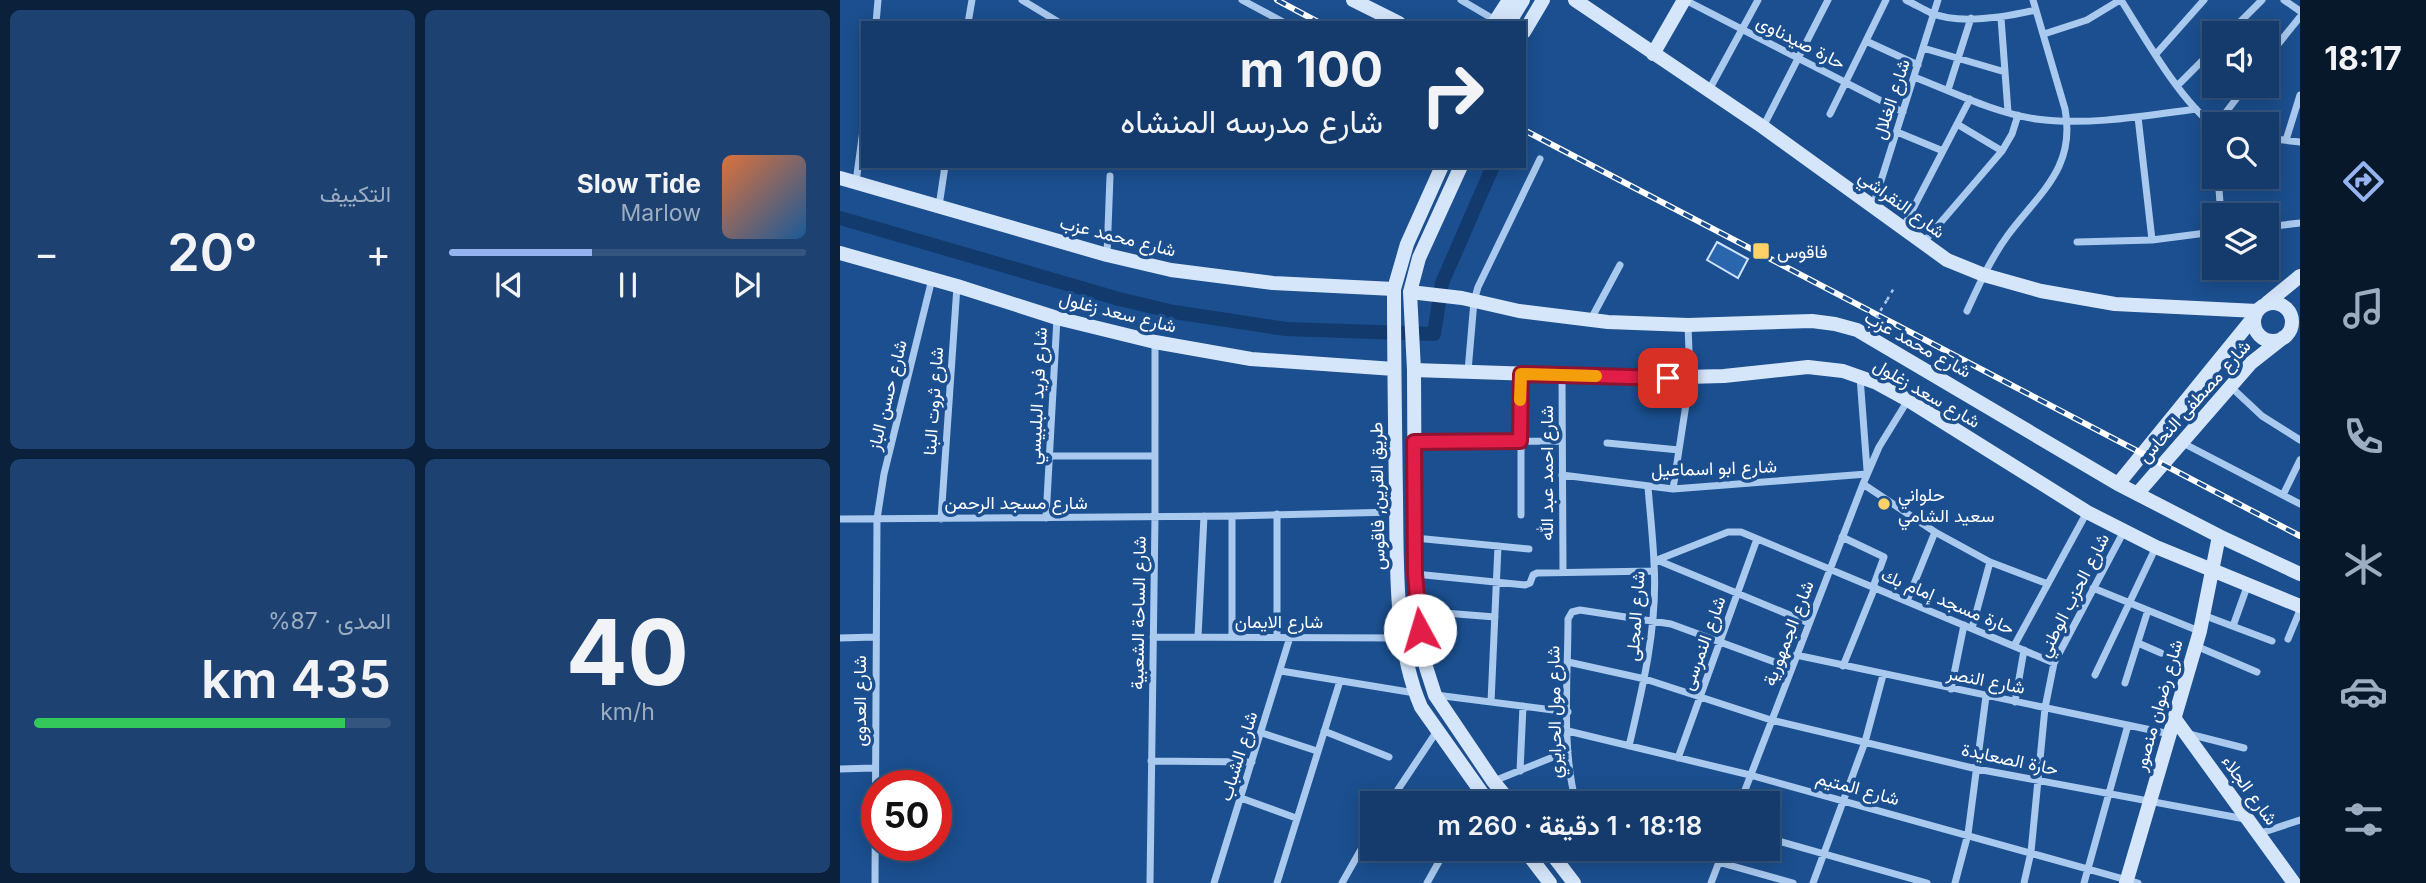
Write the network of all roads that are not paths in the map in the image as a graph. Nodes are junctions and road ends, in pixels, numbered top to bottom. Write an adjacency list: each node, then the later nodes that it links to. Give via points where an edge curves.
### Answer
1 (878, 0): 28 (street)
2 (972, 0): 29 (street)
3 (1022, 0): 30 (street)
4 (1242, 0): 31 (street)
5 (1353, 0): 32 (street)
6 (1461, 0): 33 (street)
7 (1509, 0): 34 (street)
8 (1523, 0): 35 (street)
9 (1543, 0): 37 (street)
10 (1575, 0): 43 (street, شارع النقراشي)
11 (1685, 0): 38 (street, حارة صيدناوى); 43 (street)
12 (1759, 0): 38 (street)
13 (1828, 0): 45 (street)
14 (1886, 0): 40 (street)
15 (1906, 0): 24 (street)
16 (1938, 0): 24 (street, شارع الغلال)
17 (2033, 0): 22 (street)
18 (2120, 0): 39 (street, via 2087,20); 44 (street)
19 (2204, 0): 44 (street)
20 (2262, 0): 36 (street)
21 (2284, 0): 23 (street)
22 (2036, 10): 27 (street); 39 (street)
23 (2300, 11)
24 (1933, 14): 26 (street); 42 (street, شارع الغلال)
25 (2300, 17): 41 (street)
26 (1971, 18): 27 (street); 46 (street)
27 (2001, 18): 49 (street)
28 (876, 21)
29 (968, 21)
30 (1057, 21)
31 (1281, 21)
32 (1395, 21)
33 (1498, 21)
34 (1500, 21)
35 (1501, 21)
36 (2241, 21)
37 (1526, 29)
38 (1742, 29): 45 (street, حارة صيدناوى); 53 (street)
39 (2044, 34): 66 (street)
40 (1866, 41): 48 (street); 51 (street)
41 (2279, 43)
42 (1923, 48): 46 (street); 48 (street, شارع الغلال)
43 (1653, 54): 53 (street, شارع النقراشي)
44 (2155, 54): 52 (street)
45 (1798, 58): 51 (street, حارة صيدناوى); 68 (street)
46 (1958, 59): 49 (street); 54 (street)
47 (2202, 61): 52 (street)
48 (1918, 65): 50 (street, شارع الغلال)
49 (2005, 72): 60 (street)
50 (1914, 77): 54 (street); 59 (street, شارع الغلال)
51 (1846, 83): 59 (street, حارة صيدناوى); 62 (street)
52 (2178, 85): 58 (street)
53 (1708, 90): 68 (street, شارع النقراشي)
54 (1948, 90): 57 (street)
55 (2300, 95): 71 (street)
56 (2236, 98): 61 (street)
57 (1970, 99): 60 (street); 67 (street)
58 (2196, 109): 63 (street); 65 (street)
59 (1903, 112): 69 (street, شارع الغلال)
60 (2008, 112): 64 (street)
61 (2225, 112)
62 (1830, 114)
63 (2202, 114)
64 (2018, 116): 66 (street); 75 (street)
65 (2138, 117): 66 (street); 91 (street)
66 (2067, 121): 97 (street, via 2066,148 2058,171 2007,236)
67 (1957, 124): 74 (street); 75 (street)
68 (1763, 127): 86 (street, شارع النقراشي)
69 (1897, 132): 74 (street); 86 (street, شارع الغلال)
70 (2279, 139): 71 (street)
71 (2286, 140): 72 (street)
72 (2300, 142)
73 (861, 145): 82 (street)
74 (1943, 151): 89 (street)
75 (2002, 151): 93 (street)
76 (1540, 159): 103 (street)
77 (946, 168): 85 (street)
78 (1441, 168): 83 (street, طريق القرين, فاقوس)
79 (1460, 168): 84 (street, طريق القرين, فاقوس)
80 (1110, 176): 95 (street)
81 (840, 178): 82 (street, شارع محمد عزب)
82 (856, 183): 85 (street, شارع محمد عزب)
83 (1431, 191): 84 (street); 101 (street, طريق القرين, فاقوس, via 1407,244)
84 (1446, 199): 102 (street, طريق القرين, فاقوس, via 1419,258)
85 (939, 207): 95 (street, شارع محمد عزب)
86 (1872, 207): 89 (street, شارع النقراشي)
87 (2300, 223): 88 (street)
88 (2279, 225)
89 (1903, 228): 93 (street, شارع النقراشي)
90 (2202, 234): 91 (street)
91 (2152, 240): 92 (street)
92 (2077, 242)
93 (1923, 243): 97 (street, شارع النقراشي, via 1947,260)
94 (840, 253): 99 (street, شارع سعد زغلول)
95 (1107, 255): 101 (street, شارع محمد عزب, via 1238,280)
96 (1620, 265): 107 (street)
97 (1984, 275): 104 (street); 105 (street, شارع النقراشي, via 2040,291 2115,304)
98 (2300, 276): 105 (street, شارع مصطفى النحاس)
99 (932, 279): 100 (street, شارع سعد زغلول); 148 (street, شارع حسن الباز)
100 (957, 286): 106 (street, شارع سعد زغلول); 149 (street, شارع ثروت البنا)
101 (1394, 289): 111 (street, طريق القرين, فاقوس)
102 (1415, 297): 103 (street, شارع محمد عزب); 112 (street, طريق القرين, فاقوس)
103 (1468, 300): 107 (street, شارع محمد عزب); 113 (street)
104 (1967, 311)
105 (2259, 311): 109 (street, via 2280,304 2290,313); 109 (street, via 2253,324 2259,336 2271,341); 133 (street, شارع مصطفى النحاس)
106 (1057, 318): 110 (street, شارع سعد زغلول); 127 (street, شارع فريد البلبيسي)
107 (1591, 320): 108 (street, شارع محمد عزب)
108 (1688, 325): 117 (street); 133 (street, شارع محمد عزب, via 1812,321 1857,330)
109 (2291, 332): 118 (street, شارع مصطفى النحاس, via 2251,363)
110 (1155, 342): 111 (street, شارع سعد زغلول, via 1251,359); 128 (street, شارع الساحة الشعبية)
111 (1394, 369): 139 (street, طريق القرين, فاقوس)
112 (1413, 370): 113 (street, شارع سعد زغلول); 124 (street, طريق القرين, فاقوس)
113 (1468, 371): 114 (street, شارع سعد زغلول)
114 (1521, 374): 115 (street, شارع سعد زغلول); 121 (street)
115 (1562, 374): 117 (street, شارع سعد زغلول); 122 (street, شارع احمد عبد الله)
116 (1860, 376): 117 (street, شارع سعد زغلول, via 1808,367); 119 (street, شارع سعد زغلول); 130 (street, شارع الجمهورية)
117 (1690, 378): 126 (street)
118 (2231, 387): 120 (street, via 2262,416); 123 (street, شارع مصطفى النحاس)
119 (1908, 400): 130 (street, شارع الجمهورية); 140 (street, شارع سعد زغلول)
120 (2300, 440)
121 (1520, 441): 122 (street); 124 (street); 142 (street)
122 (1562, 441): 131 (street, شارع احمد عبد الله)
123 (2181, 441): 136 (street, شارع مصطفى النحاس); 137 (street)
124 (1414, 442): 154 (street, طريق القرين, فاقوس)
125 (1607, 443): 126 (street)
126 (1679, 450): 135 (street)
127 (1050, 456): 128 (street); 146 (street, شارع فريد البلبيسي)
128 (1155, 456): 145 (street, شارع الساحة الشعبية)
129 (2300, 460): 137 (street)
130 (1867, 474): 132 (street, شارع الجمهورية); 135 (street, شارع ابو اسماعيل)
131 (1562, 475): 134 (street, شارع ابو اسماعيل); 164 (street, شارع احمد عبد الله)
132 (1863, 484): 151 (street); 153 (street, شارع الجمهورية)
133 (2118, 484): 136 (street, شارع محمد عزب)
134 (1648, 487): 135 (street, شارع ابو اسماعيل); 159 (street, شارع المجلى)
135 (1673, 489)
136 (2137, 494): 152 (street, شارع محمد عزب)
137 (2283, 495): 138 (street)
138 (2300, 504)
139 (1396, 512): 141 (street, شارع مسجد الرحمن); 192 (street, طريق القرين, فاقوس)
140 (2087, 512): 150 (street, شارع سعد زغلول); 168 (street)
141 (1277, 514): 144 (street, شارع مسجد الرحمن); 189 (street)
142 (1521, 515)
143 (1205, 516): 144 (street, شارع مسجد الرحمن); 145 (street, شارع مسجد الرحمن); 187 (street)
144 (1232, 516): 188 (street)
145 (1155, 517): 146 (street, شارع مسجد الرحمن); 186 (street, شارع الساحة الشعبية)
146 (1046, 518): 149 (street, شارع مسجد الرحمن)
147 (840, 519): 148 (street, شارع مسجد الرحمن)
148 (877, 519): 149 (street, شارع مسجد الرحمن); 185 (street, شارع العدوى)
149 (941, 519)
150 (2124, 531): 157 (street, شارع سعد زغلول); 171 (street, شارع الحزب الوطني)
151 (1935, 532): 160 (street); 173 (street)
152 (2219, 536): 162 (street, شارع رضوان منصور); 166 (street, شارع محمد عزب)
153 (1842, 537): 161 (street, شارع الجمهورية); 170 (street, via 1884,557)
154 (1415, 538): 156 (street); 165 (street, طريق القرين, فاقوس)
155 (1756, 539): 159 (street, حارة مسجد إمام بك, via 1728,532); 161 (street, حارة مسجد إمام بك); 172 (street, شارع النمرسى)
156 (1498, 546): 158 (street); 167 (street)
157 (2156, 547): 162 (street, شارع سعد زغلول); 174 (street)
158 (1529, 549)
159 (1656, 559): 163 (street, شارع المجلى); 172 (street)
160 (1990, 562): 168 (street); 183 (street)
161 (1829, 568): 170 (street, حارة مسجد إمام بك); 181 (street, شارع الجمهورية)
162 (2212, 569): 169 (street, شارع سعد زغلول); 178 (street, شارع رضوان منصور)
163 (1654, 571): 164 (street); 180 (street, شارع المجلى)
164 (1563, 572): 167 (street, via 1535,573 1528,584)
165 (1415, 574): 167 (street); 177 (street, طريق القرين, فاقوس)
166 (2300, 574)
167 (1496, 582): 179 (street)
168 (2048, 584): 197 (street)
169 (2248, 584): 175 (street, شارع سعد زغلول); 182 (street)
170 (1874, 587): 173 (street, حارة مسجد إمام بك); 204 (street)
171 (2093, 588): 174 (street); 203 (street, شارع الحزب الوطني)
172 (1737, 593): 181 (street); 195 (street, شارع النمرسى)
173 (1908, 601): 183 (street, حارة مسجد إمام بك)
174 (2130, 603): 176 (street); 209 (street)
175 (2300, 608): 193 (street)
176 (2148, 610): 184 (street); 196 (street)
177 (1418, 611): 179 (street); 215 (street, طريق القرين, فاقوس)
178 (2203, 615): 182 (street); 184 (street, شارع رضوان منصور)
179 (1495, 617): 218 (street)
180 (1652, 620): 195 (street); 202 (street, شارع مول الحرايري, via 1572,612); 210 (street, شارع المجلى)
181 (1809, 623): 201 (street, شارع الجمهورية)
182 (2233, 626): 194 (street)
183 (1968, 627): 197 (street, حارة مسجد إمام بك); 213 (street)
184 (2200, 631): 198 (street, شارع رضوان منصور)
185 (875, 637): 191 (street); 240 (street, شارع العدوى)
186 (1153, 637): 187 (street, شارع الايمان); 238 (street, شارع الساحة الشعبية)
187 (1198, 637): 188 (street, شارع الايمان)
188 (1232, 637): 189 (street, شارع الايمان)
189 (1277, 637): 190 (street, شارع الايمان)
190 (1290, 637): 192 (street, شارع الايمان); 206 (street, شارع الشباب)
191 (840, 638)
192 (1404, 638): 214 (street, طريق القرين, فاقوس)
193 (2288, 639)
194 (2272, 641)
195 (1720, 642): 205 (street); 217 (street, شارع النمرسى)
196 (2138, 643): 200 (street); 212 (street)
197 (2014, 646): 199 (street, حارة مسجد إمام بك)
198 (2196, 646): 207 (street); 223 (street, شارع رضوان منصور)
199 (2024, 650): 203 (street, حارة مسجد إمام بك); 219 (street)
200 (2161, 653)
201 (1796, 655): 204 (street, شارع النصر); 205 (street, شارع الجمهورية)
202 (1568, 662): 210 (street, حارة الصعايدة); 222 (street, شارع مول الحرايري)
203 (2054, 663): 221 (street, شارع الحزب الوطني)
204 (1843, 666): 208 (street, شارع النصر)
205 (1791, 668): 224 (street, شارع الجمهورية)
206 (1281, 671): 211 (street); 229 (street, شارع الشباب)
207 (2257, 672)
208 (1883, 675): 213 (street, شارع النصر); 231 (street)
209 (2095, 675)
210 (1645, 679): 217 (street, حارة الصعايدة); 232 (street, شارع المجلى)
211 (1340, 681): 214 (street); 228 (street)
212 (2125, 683)
213 (1951, 689): 216 (street, شارع النصر)
214 (1415, 693): 226 (street, طريق القرين, فاقوس)
215 (1435, 695): 218 (street); 245 (street, طريق القرين, فاقوس)
216 (1986, 696): 219 (street, شارع النصر); 242 (street)
217 (1700, 698): 224 (street, حارة الصعايدة); 237 (street, شارع النمرسى)
218 (1491, 702): 220 (street)
219 (2015, 702): 221 (street, شارع النصر)
220 (1524, 706): 222 (street); 243 (street)
221 (2045, 708): 225 (street, شارع النصر); 246 (street, شارع الحزب الوطني)
222 (1568, 712): 227 (street, شارع مول الحرايري)
223 (2175, 719): 230 (street, شارع الجلاء)
224 (1771, 720): 231 (street, حارة الصعايدة); 244 (street, شارع الجمهورية)
225 (2128, 725): 230 (street, شارع النصر); 252 (street)
226 (1438, 730): 247 (street, طريق القرين, فاقوس); 248 (street)
227 (1568, 731): 232 (street, شارع المتيم); 235 (street, شارع مول الحرايري)
228 (1324, 732): 234 (street); 236 (street)
229 (1262, 733): 234 (street); 239 (street, شارع الشباب)
230 (2178, 734): 233 (street, شارع النصر); 255 (street, شارع رضوان منصور); 257 (street, شارع الجلاء)
231 (1865, 743): 242 (street, حارة الصعايدة); 254 (street)
232 (1629, 746): 237 (street, شارع المتيم)
233 (2244, 748)
234 (1317, 751): 256 (street)
235 (1568, 751): 243 (street); 250 (street, شارع مول الحرايري)
236 (1389, 757)
237 (1678, 758): 244 (street, شارع المتيم)
238 (1151, 761): 239 (street); 273 (street, شارع الساحة الشعبية)
239 (1252, 762): 253 (street, شارع الشباب)
240 (875, 768): 241 (street); 272 (street, شارع العدوى)
241 (840, 769)
242 (1976, 769): 246 (street, حارة الصعايدة); 259 (street)
243 (1520, 771): 245 (street)
244 (1750, 775): 251 (street, شارع الجمهورية); 254 (street, شارع المتيم)
245 (1493, 781): 249 (street, طريق القرين, فاقوس)
246 (2038, 781): 252 (street, حارة الصعايدة); 263 (street, شارع الحزب الوطني)
247 (1478, 789)
248 (1397, 791)
249 (1501, 791)
250 (1572, 791)
251 (1744, 791)
252 (2109, 794): 255 (street, حارة الصعايدة); 269 (street)
253 (1241, 798): 256 (street); 274 (street, شارع الشباب)
254 (1843, 801): 259 (street, شارع المتيم); 264 (street)
255 (2151, 802): 257 (street, حارة الصعايدة); 271 (street, شارع رضوان منصور)
256 (1296, 818): 275 (street)
257 (2245, 819): 260 (street, شارع الجلاء)
258 (2300, 820): 260 (street)
259 (1968, 834): 263 (street, شارع المتيم); 284 (street)
260 (2258, 834): 270 (street, شارع الجلاء)
261 (1780, 841): 264 (street)
262 (1360, 851): 276 (street)
263 (2031, 852): 269 (street, شارع المتيم); 285 (street, شارع الحزب الوطني)
264 (1824, 854): 282 (street); 283 (street)
265 (1439, 861): 277 (street)
266 (1533, 861): 278 (street)
267 (1557, 861): 279 (street)
268 (1718, 862): 280 (street); 281 (street)
269 (2088, 868): 271 (street, شارع المتيم); 286 (street)
270 (2295, 879)
271 (2130, 882)
272 (874, 883)
273 (1150, 883)
274 (1214, 883)
275 (1277, 883)
276 (1342, 883)
277 (1427, 883)
278 (1550, 883)
279 (1574, 883)
280 (1711, 883)
281 (1793, 883)
282 (1813, 883)
283 (1927, 883)
284 (1955, 883)
285 (2024, 883)
286 (2084, 883)

